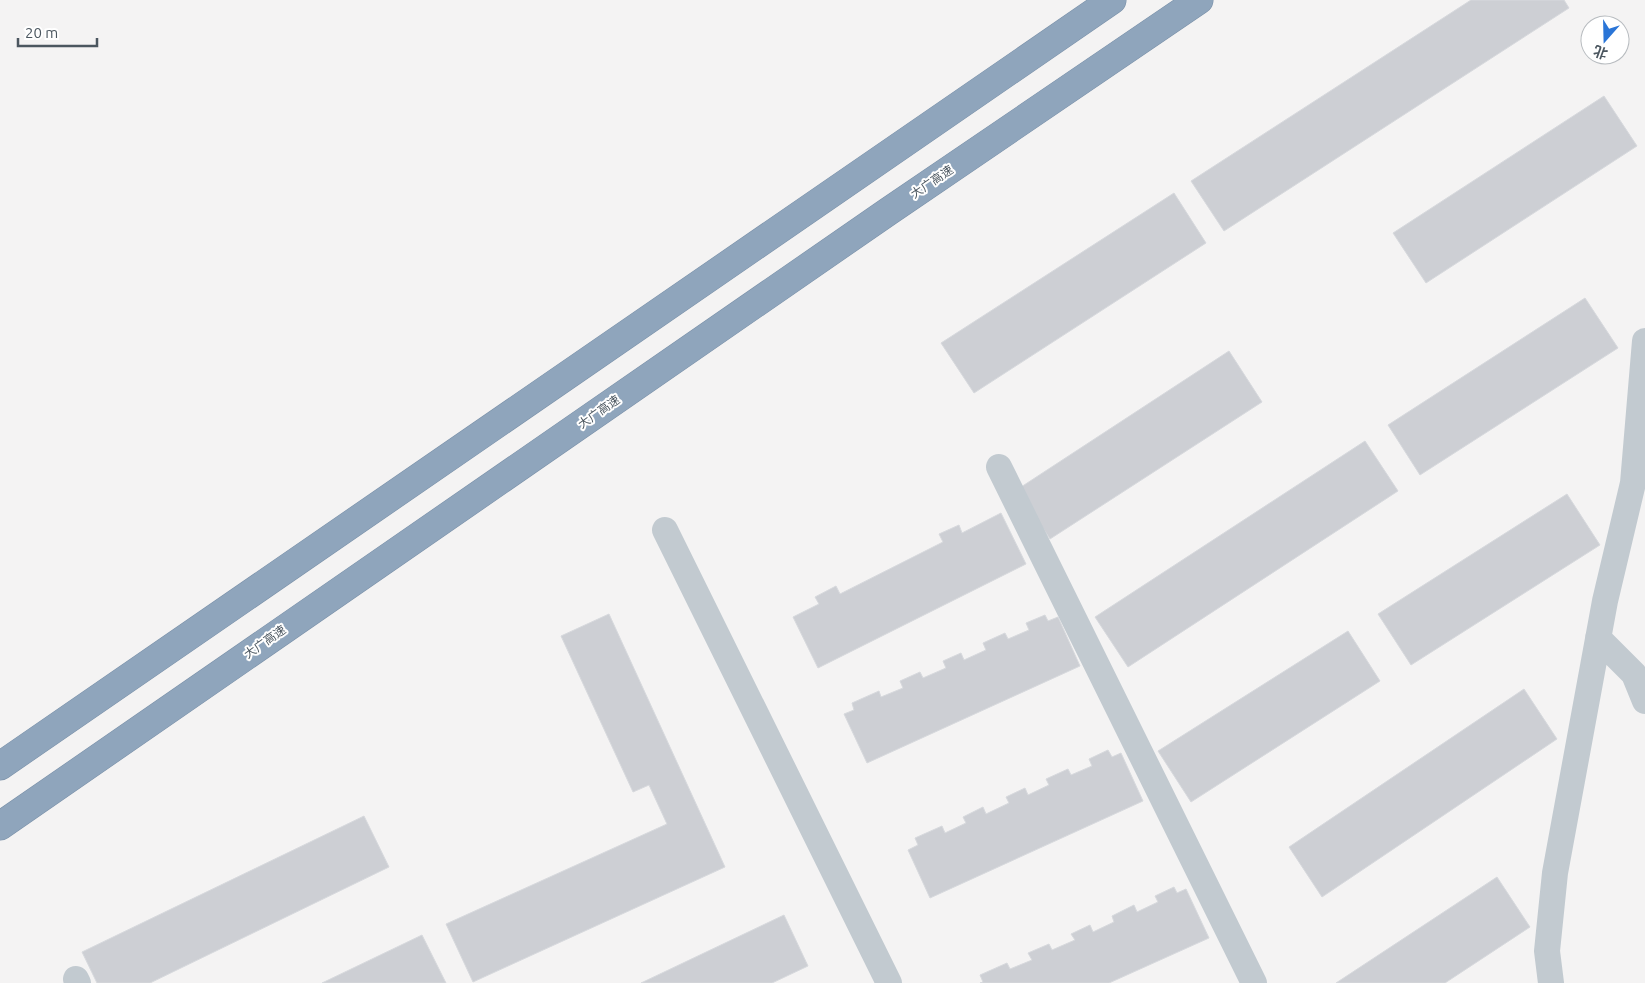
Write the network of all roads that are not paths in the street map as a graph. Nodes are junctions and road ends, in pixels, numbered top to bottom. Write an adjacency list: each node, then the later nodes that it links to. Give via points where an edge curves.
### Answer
1 (1112, 0): 9 (highway)
2 (1199, 0): 10 (highway, 大广高速)
3 (1645, 341): 4 (street)
4 (1643, 389): 7 (street, via 1633,483)
5 (999, 467): 12 (street)
6 (665, 530): 11 (street)
7 (1598, 638): 8 (street, via 1634,674); 13 (street, via 1555,874 1547,951)
8 (1645, 701)
9 (0, 766)
10 (0, 826)
11 (889, 983)
12 (1254, 983)
13 (1551, 983)

